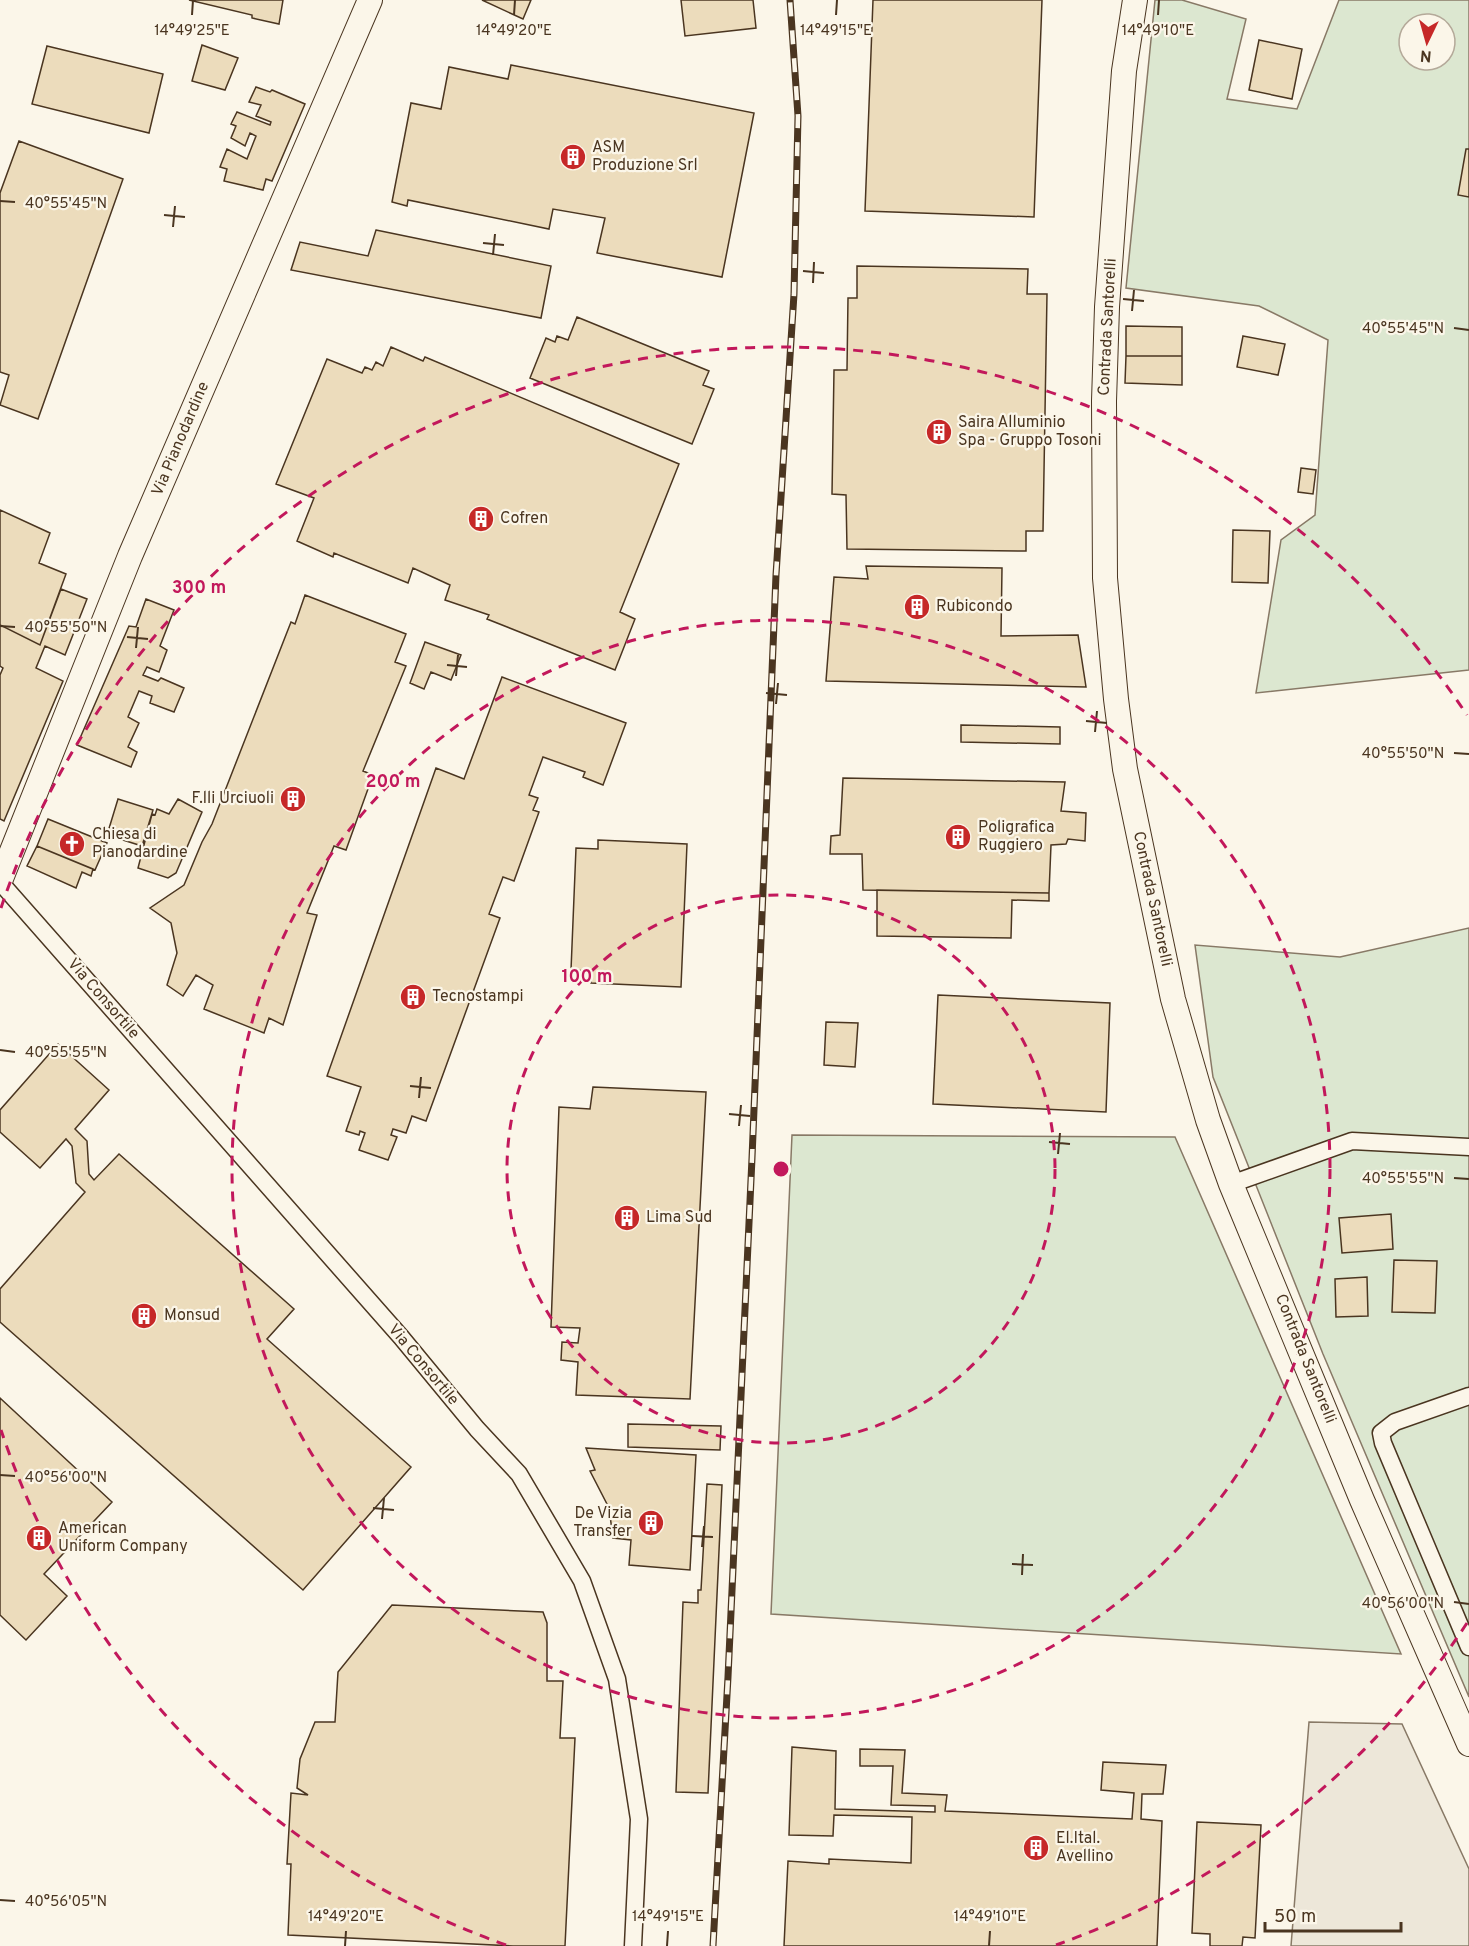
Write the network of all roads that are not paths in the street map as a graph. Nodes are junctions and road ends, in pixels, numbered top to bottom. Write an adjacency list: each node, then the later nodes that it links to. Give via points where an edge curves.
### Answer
1 (370, 0): 3 (main road, Via Pianodardine, via 130,556)
2 (1135, 0): 5 (main road, Contrada Santorelli, via 1124,71 1107,307 1105,578 1125,769 1163,956 1202,1099)
3 (0, 881): 9 (street, Via Consortile, via 519,1474 582,1581 617,1679 639,1819)
4 (1469, 1147): 5 (street, via 1352,1141)
5 (1231, 1184): 8 (main road, Contrada Santorelli, via 1362,1500)
6 (1469, 1396): 7 (street, via 1395,1422 1381,1433)
7 (1469, 1647)
8 (1469, 1744)
9 (633, 1946)

